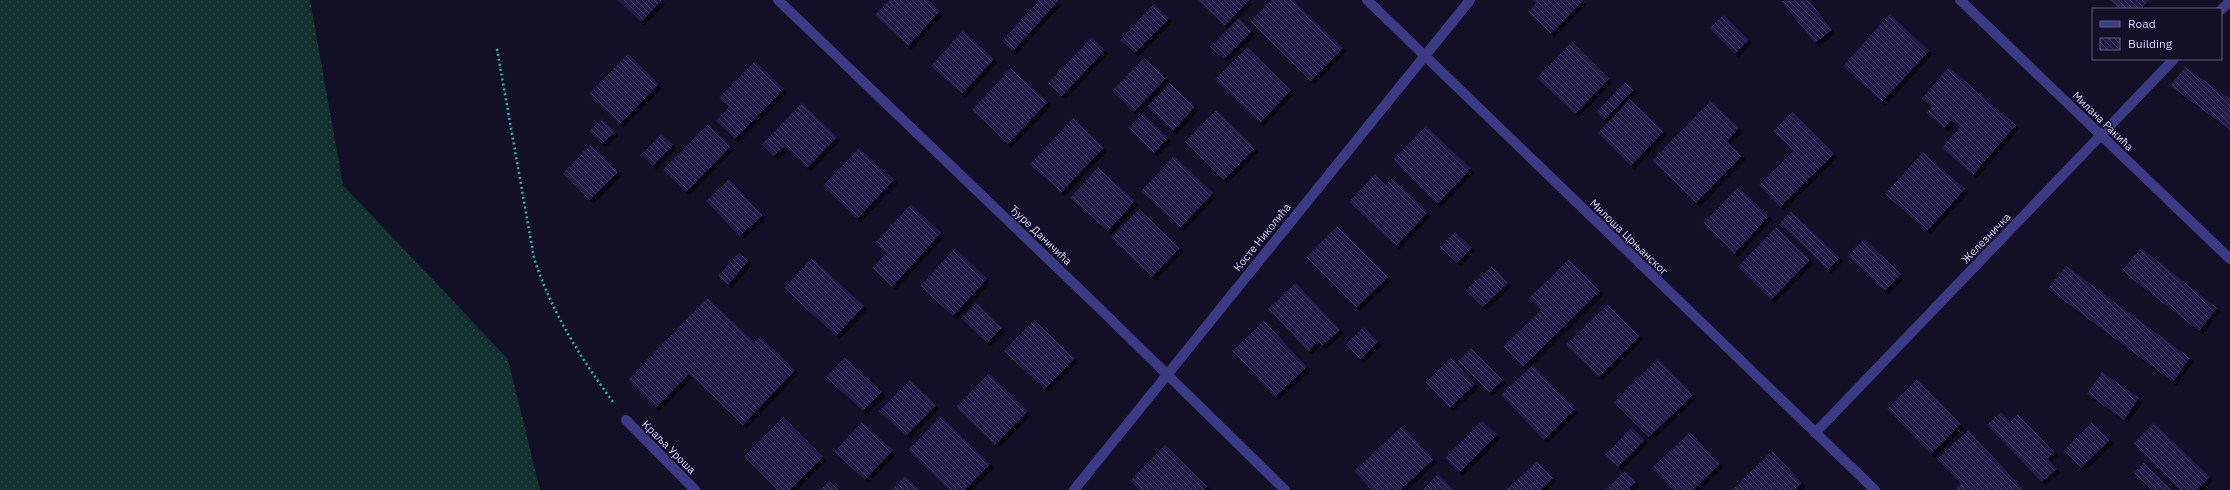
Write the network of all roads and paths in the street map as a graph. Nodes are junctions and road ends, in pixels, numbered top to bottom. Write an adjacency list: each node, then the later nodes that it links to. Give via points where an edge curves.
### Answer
1 (778, 0): 12 (street, Ђуре Даничића)
2 (1368, 0): 8 (street, Милоша Црњанског)
3 (1470, 0): 8 (street, Косте Николића)
4 (1960, 0): 10 (street, Милана Ракића)
5 (2230, 0): 6 (street)
6 (2222, 9)
7 (497, 49): 13 (path, via 534,258 543,285 572,344)
8 (1425, 56): 12 (street, Косте Николића); 14 (street, Милоша Црњанског)
9 (2173, 60): 10 (street, Железничка)
10 (2101, 136): 11 (street, Милана Ракића); 14 (street, Железничка)
11 (2230, 259)
12 (1168, 374): 16 (street, Косте Николића); 17 (street, Ђуре Даничића)
13 (626, 420): 15 (street, Краља Уроша)
14 (1815, 433): 18 (street, Милоша Црњанског)
15 (695, 490)
16 (1074, 490)
17 (1285, 490)
18 (1875, 490)

